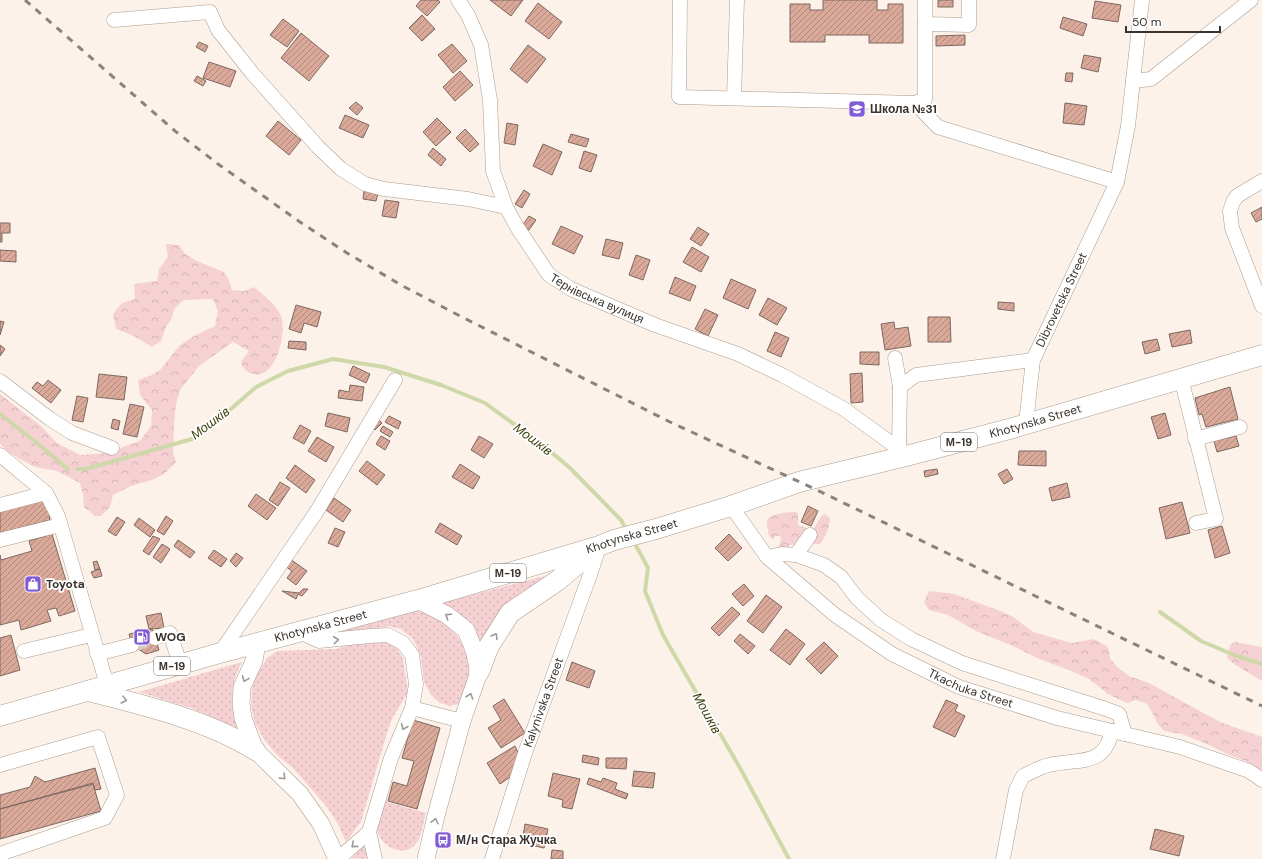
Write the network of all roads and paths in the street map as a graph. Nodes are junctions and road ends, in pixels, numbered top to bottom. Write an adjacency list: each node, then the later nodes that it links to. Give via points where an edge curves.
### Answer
1 (458, 0): 16 (street, Тернівська вулиця, via 481,45 490,100 493,171)
2 (680, 0): 12 (street, via 679,97)
3 (737, 0): 12 (street)
4 (925, 0): 10 (street)
5 (969, 0): 10 (street, via 969,25)
6 (1142, 0): 11 (street, Dibrovetska Street)
7 (1251, 0): 11 (street, via 1151,80)
8 (208, 6): 9 (street); 16 (street, via 218,30 252,73 318,148 341,169 365,184 384,190 468,199)
9 (114, 20)
10 (925, 24): 13 (street, via 925,99)
11 (1133, 81): 15 (street, Dibrovetska Street, via 1128,126)
12 (734, 98): 13 (street)
13 (915, 103): 15 (street, via 938,126)
14 (1262, 181): 17 (street, via 1237,196 1230,211 1232,228)
15 (1117, 182): 20 (street, Dibrovetska Street)
16 (506, 207): 29 (street, Тернівська вулиця, via 549,275 571,289 655,325 738,354 782,375 844,409)
17 (1262, 306)
18 (1262, 355): 21 (highway, Khotynska Street / М-19)
19 (895, 358): 24 (street)
20 (1033, 360): 24 (street, via 916,375); 25 (street, Dibrovetska Street)
21 (1181, 378): 25 (highway, Khotynska Street / М-19); 27 (street)
22 (394, 380): 48 (street, via 317,511)
23 (0, 381): 28 (street, via 61,426 83,438)
24 (900, 387): 29 (street)
25 (1026, 423): 29 (highway, Khotynska Street / М-19)
26 (1240, 427): 27 (street)
27 (1195, 439): 34 (street, via 1216,519)
28 (112, 448)
29 (903, 452): 33 (highway, Khotynska Street / М-19, via 799,482)
30 (0, 455): 31 (street)
31 (46, 493): 32 (street); 35 (street)
32 (0, 505)
33 (731, 506): 38 (highway, Khotynska Street / М-19); 40 (street, Tkachuka Street)
34 (1196, 524)
35 (60, 525): 37 (street); 43 (street)
36 (810, 535): 39 (street)
37 (0, 540)
38 (606, 543): 41 (highway, Khotynska Street / М-19); 51 (highway, one-way to 38, via 489,646 510,613); 66 (street, Kalynivska Street, via 587,582 525,753)
39 (796, 554): 40 (street); 57 (street, via 824,565 841,577 856,598 881,620 911,639 962,663 1119,714)
40 (767, 557): 57 (street, Tkachuka Street, via 835,615 892,654 959,687 1057,718)
41 (418, 600): 42 (highway, Khotynska Street / М-19); 51 (main road, one-way to 41, via 466,630 448,615)
42 (300, 632): 45 (highway, Khotynska Street / М-19); 54 (street, one-way to 54, via 319,641 388,635 402,643 412,656 416,684)
43 (91, 634): 47 (street); 49 (street)
44 (155, 638): 50 (street, via 170,634)
45 (257, 643): 48 (highway, Khotynska Street / М-19); 58 (main road, one-way to 58, via 254,660 242,687 240,704)
46 (132, 645): 49 (street)
47 (24, 651)
48 (220, 653): 50 (highway, Khotynska Street / М-19)
49 (97, 654): 52 (street)
50 (180, 664): 52 (highway, Khotynska Street / М-19)
51 (479, 672): 56 (main road, one-way to 51)
52 (107, 685): 53 (highway, Khotynska Street / М-19)
53 (86, 691): 55 (highway, Khotynska Street / М-19); 58 (highway, one-way to 58, via 142,705 203,725)
54 (412, 708): 56 (street); 61 (street, one-way to 61, via 391,758)
55 (0, 716)
56 (462, 721): 65 (main road, one-way to 56)
57 (1119, 733): 60 (street, Tkachuka Street, via 1180,747 1250,771); 67 (street, via 1096,757 1049,765 1023,776 1016,790)
58 (255, 750): 63 (main road, one-way to 63, via 300,794 321,824)
59 (0, 765): 62 (street, via 98,737 117,795 105,818)
60 (1262, 780)
61 (369, 832): 63 (street, one-way to 63); 64 (street)
62 (0, 854)
63 (338, 859)
64 (375, 859)
65 (426, 859)
66 (492, 859)
67 (1003, 859)

